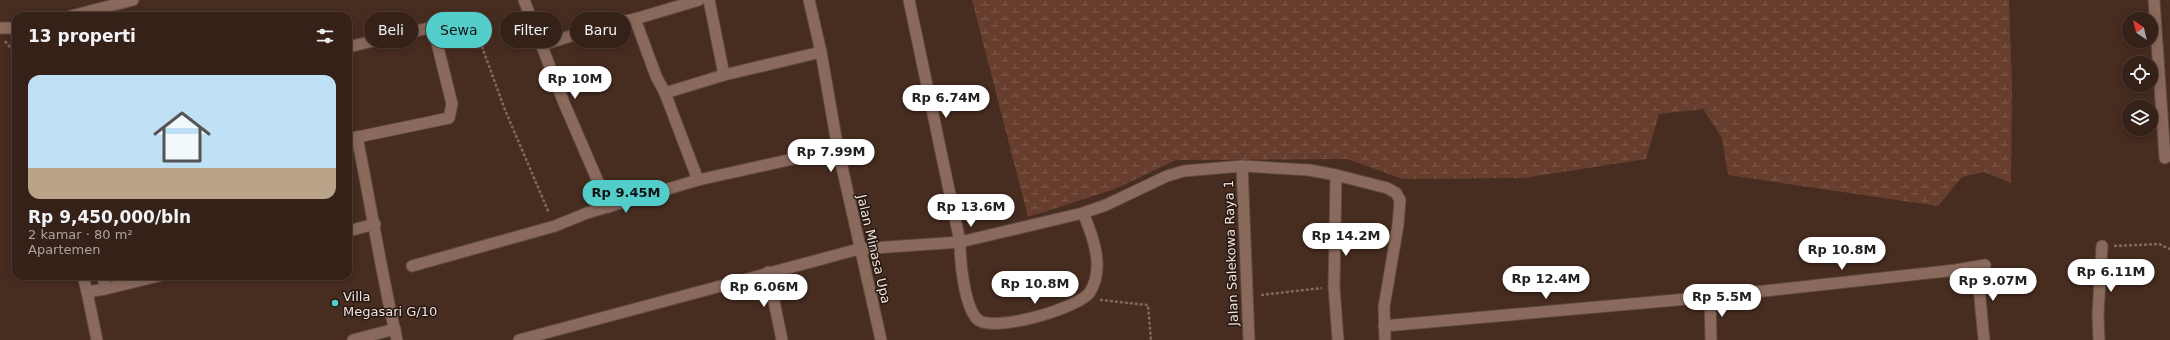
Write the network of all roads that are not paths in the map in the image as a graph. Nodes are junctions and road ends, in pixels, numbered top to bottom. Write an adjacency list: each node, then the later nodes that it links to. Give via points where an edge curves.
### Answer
1 (133, 0): 8 (street)
2 (524, 0): 10 (street)
3 (699, 0): 11 (street)
4 (709, 0): 18 (street)
5 (809, 0): 17 (street, Jalan Minasa Upa)
6 (909, 0): 30 (street)
7 (2154, 0): 22 (street)
8 (94, 5): 9 (street)
9 (79, 12)
10 (529, 12)
11 (634, 19): 14 (street); 19 (street)
12 (0, 28): 13 (street)
13 (12, 28)
14 (562, 39)
15 (352, 46): 20 (street, via 433,27 452,104 449,118)
16 (543, 48): 26 (street)
17 (821, 52): 18 (street); 21 (street, Jalan Minasa Upa)
18 (724, 75): 19 (street)
19 (665, 93): 25 (street)
20 (353, 138): 28 (street)
21 (838, 149): 25 (street); 32 (street, Jalan Minasa Upa)
22 (2165, 158)
23 (1242, 166): 24 (street); 27 (street, via 1184,171 1167,176); 48 (street, Jalan Salekowa Raya 1)
24 (1336, 174): 41 (street, via 1387,188 1396,193 1400,200 1384,307); 49 (street, via 1334,287)
25 (698, 180): 26 (street)
26 (609, 207): 33 (street, via 555,226)
27 (1083, 213): 30 (street); 30 (street, via 1097,249 1092,291 1086,299 1034,318 999,325 985,324 977,319 971,309 963,277)
28 (375, 224): 29 (street); 42 (street, via 382,273)
29 (352, 230)
30 (960, 242): 32 (street)
31 (2102, 246): 53 (street)
32 (859, 249): 34 (street); 47 (street, Jalan Minasa Upa)
33 (412, 266)
34 (768, 272): 45 (street); 46 (street)
35 (84, 280): 39 (street)
36 (103, 280): 38 (street)
37 (142, 280): 38 (street)
38 (106, 289): 39 (street)
39 (87, 292): 43 (street)
40 (1710, 297): 41 (street); 51 (street); 52 (street, via 1981,266)
41 (1384, 326): 50 (street)
42 (396, 335): 44 (street)
43 (97, 340)
44 (353, 340)
45 (519, 340)
46 (782, 340)
47 (881, 340)
48 (1248, 340)
49 (1338, 340)
50 (1385, 340)
51 (1711, 340)
52 (1984, 340)
53 (2098, 340)

